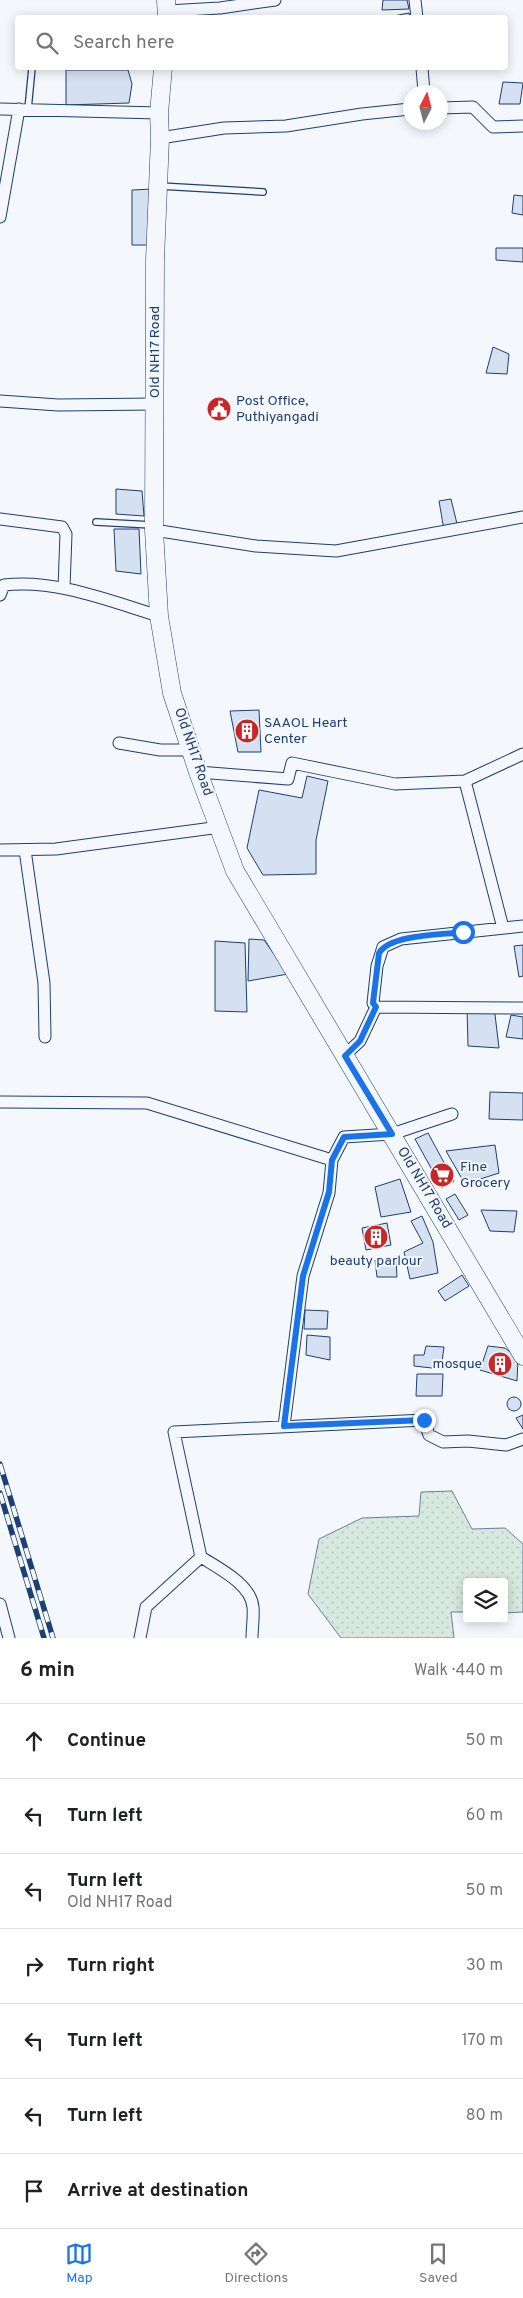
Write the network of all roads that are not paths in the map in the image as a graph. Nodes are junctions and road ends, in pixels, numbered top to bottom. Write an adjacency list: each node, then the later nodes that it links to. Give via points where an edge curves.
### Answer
1 (275, 0): 3 (street, via 220,8)
2 (415, 0): 4 (street)
3 (167, 10)
4 (417, 15)
5 (32, 70): 11 (lane)
6 (163, 70): 13 (main road, Old NH17 Road)
7 (422, 70): 8 (street)
8 (423, 85)
9 (448, 108): 14 (street, via 473,107 493,127)
10 (0, 109): 11 (street)
11 (24, 109): 13 (street); 18 (street)
12 (403, 110): 15 (street, via 286,126 224,128)
13 (159, 113): 15 (main road, Old NH17 Road)
14 (523, 126)
15 (160, 138): 16 (main road, Old NH17 Road)
16 (158, 186): 17 (lane); 21 (main road, Old NH17 Road)
17 (263, 192)
18 (2, 200): 19 (street)
19 (0, 217)
20 (0, 401): 21 (street)
21 (156, 404): 25 (main road, Old NH17 Road)
22 (523, 517): 25 (street, via 336,550 256,546)
23 (0, 519): 26 (street, via 62,527 66,534)
24 (96, 522): 25 (lane)
25 (154, 528): 28 (main road, Old NH17 Road)
26 (64, 588): 27 (street, via 13,584 4,585); 28 (street)
27 (0, 595)
28 (159, 616): 30 (main road, Old NH17 Road, via 172,693)
29 (119, 743): 30 (street, via 160,750)
30 (191, 750): 32 (main road, Old NH17 Road)
31 (523, 754): 33 (street)
32 (198, 772): 33 (street, via 288,779 292,763 395,784); 34 (main road, Old NH17 Road)
33 (465, 781): 38 (street)
34 (220, 827): 36 (street, via 56,849); 42 (main road, Old NH17 Road, via 235,871)
35 (0, 850): 36 (street)
36 (24, 850): 41 (street, via 44,983)
37 (523, 926): 38 (street)
38 (503, 928): 39 (street, via 401,939 383,947 377,966 373,1003)
39 (376, 1007): 40 (street); 42 (street, via 360,1041)
40 (523, 1008)
41 (45, 1037)
42 (345, 1056): 45 (main road, Old NH17 Road)
43 (0, 1102): 46 (street, via 147,1104)
44 (452, 1114): 45 (street)
45 (392, 1134): 46 (street, via 344,1137); 47 (main road, Old NH17 Road)
46 (332, 1160): 48 (street, via 329,1192 303,1276)
47 (523, 1356)
48 (284, 1426): 49 (street, via 424,1420 429,1435 443,1442 506,1445); 50 (street, via 174,1432)
49 (523, 1439)
50 (201, 1557): 53 (street, via 146,1607); 54 (street, via 246,1591 253,1605)
51 (0, 1604): 52 (street)
52 (9, 1638)
53 (140, 1638)
54 (252, 1638)

